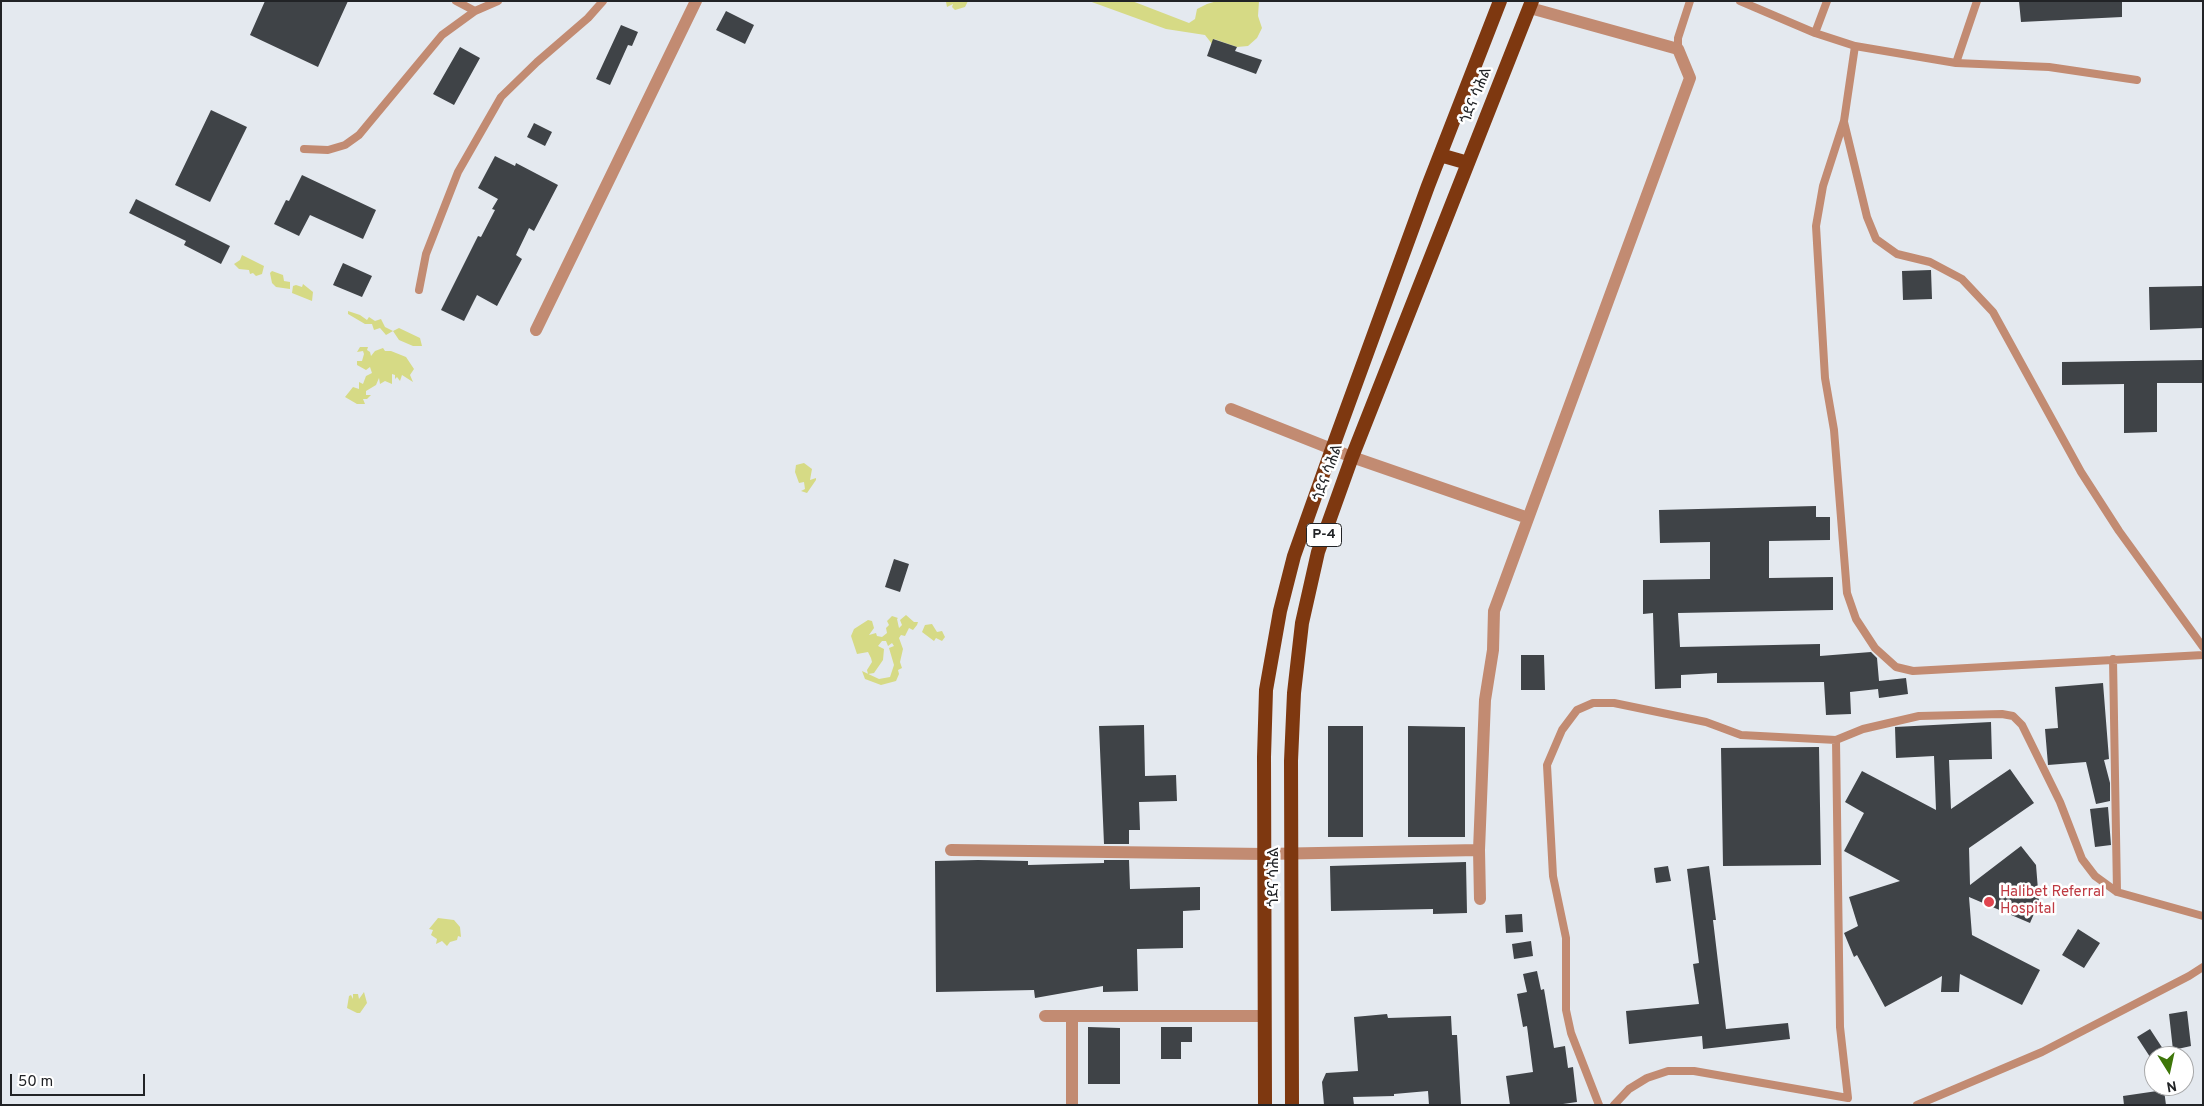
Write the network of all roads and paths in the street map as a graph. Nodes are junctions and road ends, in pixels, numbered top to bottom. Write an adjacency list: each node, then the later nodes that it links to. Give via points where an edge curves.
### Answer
1 (456, 1): 11 (lane)
2 (498, 1): 11 (lane)
3 (603, 1): 21 (lane, via 501,97 458,172 426,254)
4 (696, 1): 22 (street)
5 (1500, 1): 19 (highway, ጎደና ሳሕል / P-4)
6 (1690, 1): 14 (lane, via 1678,38)
7 (1740, 1): 12 (lane)
8 (1827, 1): 12 (lane)
9 (1977, 1): 15 (lane)
10 (1531, 5): 14 (street); 20 (highway, ጎደና ሳሕል / P-4)
11 (475, 11): 18 (lane, via 442,35 359,135 345,145 328,150)
12 (1815, 33): 13 (lane)
13 (1854, 46): 15 (lane); 17 (lane)
14 (1678, 49): 26 (street, via 1690,78)
15 (1956, 63): 16 (lane, via 2049,67)
16 (2137, 80)
17 (1844, 121): 27 (lane, via 1876,239 1897,254 1930,262 1962,279 1992,312 2081,472 2119,531); 29 (lane, via 1823,186 1816,226 1825,378 1834,430 1847,593 1856,619 1875,648 1896,667 1914,671)
18 (304, 149)
19 (1440, 155): 20 (highway); 24 (highway, ጎደና ሳሕል / P-4)
20 (1468, 163): 25 (highway, ጎደና ሳሕል / P-4)
21 (419, 290)
22 (536, 330)
23 (1230, 409): 24 (street)
24 (1332, 449): 25 (street); 34 (highway, ጎደና ሳሕል / P-4, via 1294,556 1272,652 1266,710)
25 (1352, 457): 26 (street); 33 (highway, ጎደና ሳሕል / P-4, via 1318,552 1302,623 1290,761)
26 (1528, 518): 32 (street, via 1494,611 1485,700)
27 (2203, 646)
28 (2203, 655): 29 (lane)
29 (2113, 659): 35 (lane)
30 (1836, 740): 35 (lane, via 1863,729 1919,716 2013,716 2022,725 2060,802 2082,859 2095,876); 42 (lane, via 1840,1027); 46 (lane, via 1741,735 1706,722 1614,703 1593,703 1577,710 1562,730 1547,765 1553,876 1566,938 1566,1010 1571,1033)
31 (951, 850): 34 (street)
32 (1479, 850): 33 (street); 36 (street)
33 (1291, 853): 34 (street); 45 (highway, ጎደና ሳሕል / P-4)
34 (1265, 854): 41 (highway, ጎደና ሳሕል / P-4)
35 (2117, 892): 37 (lane)
36 (1480, 899)
37 (2203, 916)
38 (2203, 967): 49 (lane, via 2042,1052)
39 (1045, 1016): 40 (street)
40 (1072, 1016): 41 (street); 43 (street)
41 (1264, 1016): 44 (highway, ጎደና ሳሕል / P-4)
42 (1848, 1098): 47 (lane, via 1694,1072 1668,1072 1647,1078 1629,1089); 48 (lane)
43 (1072, 1105)
44 (1265, 1105)
45 (1292, 1105)
46 (1599, 1105)
47 (1614, 1105)
48 (1853, 1105)
49 (1917, 1105)

